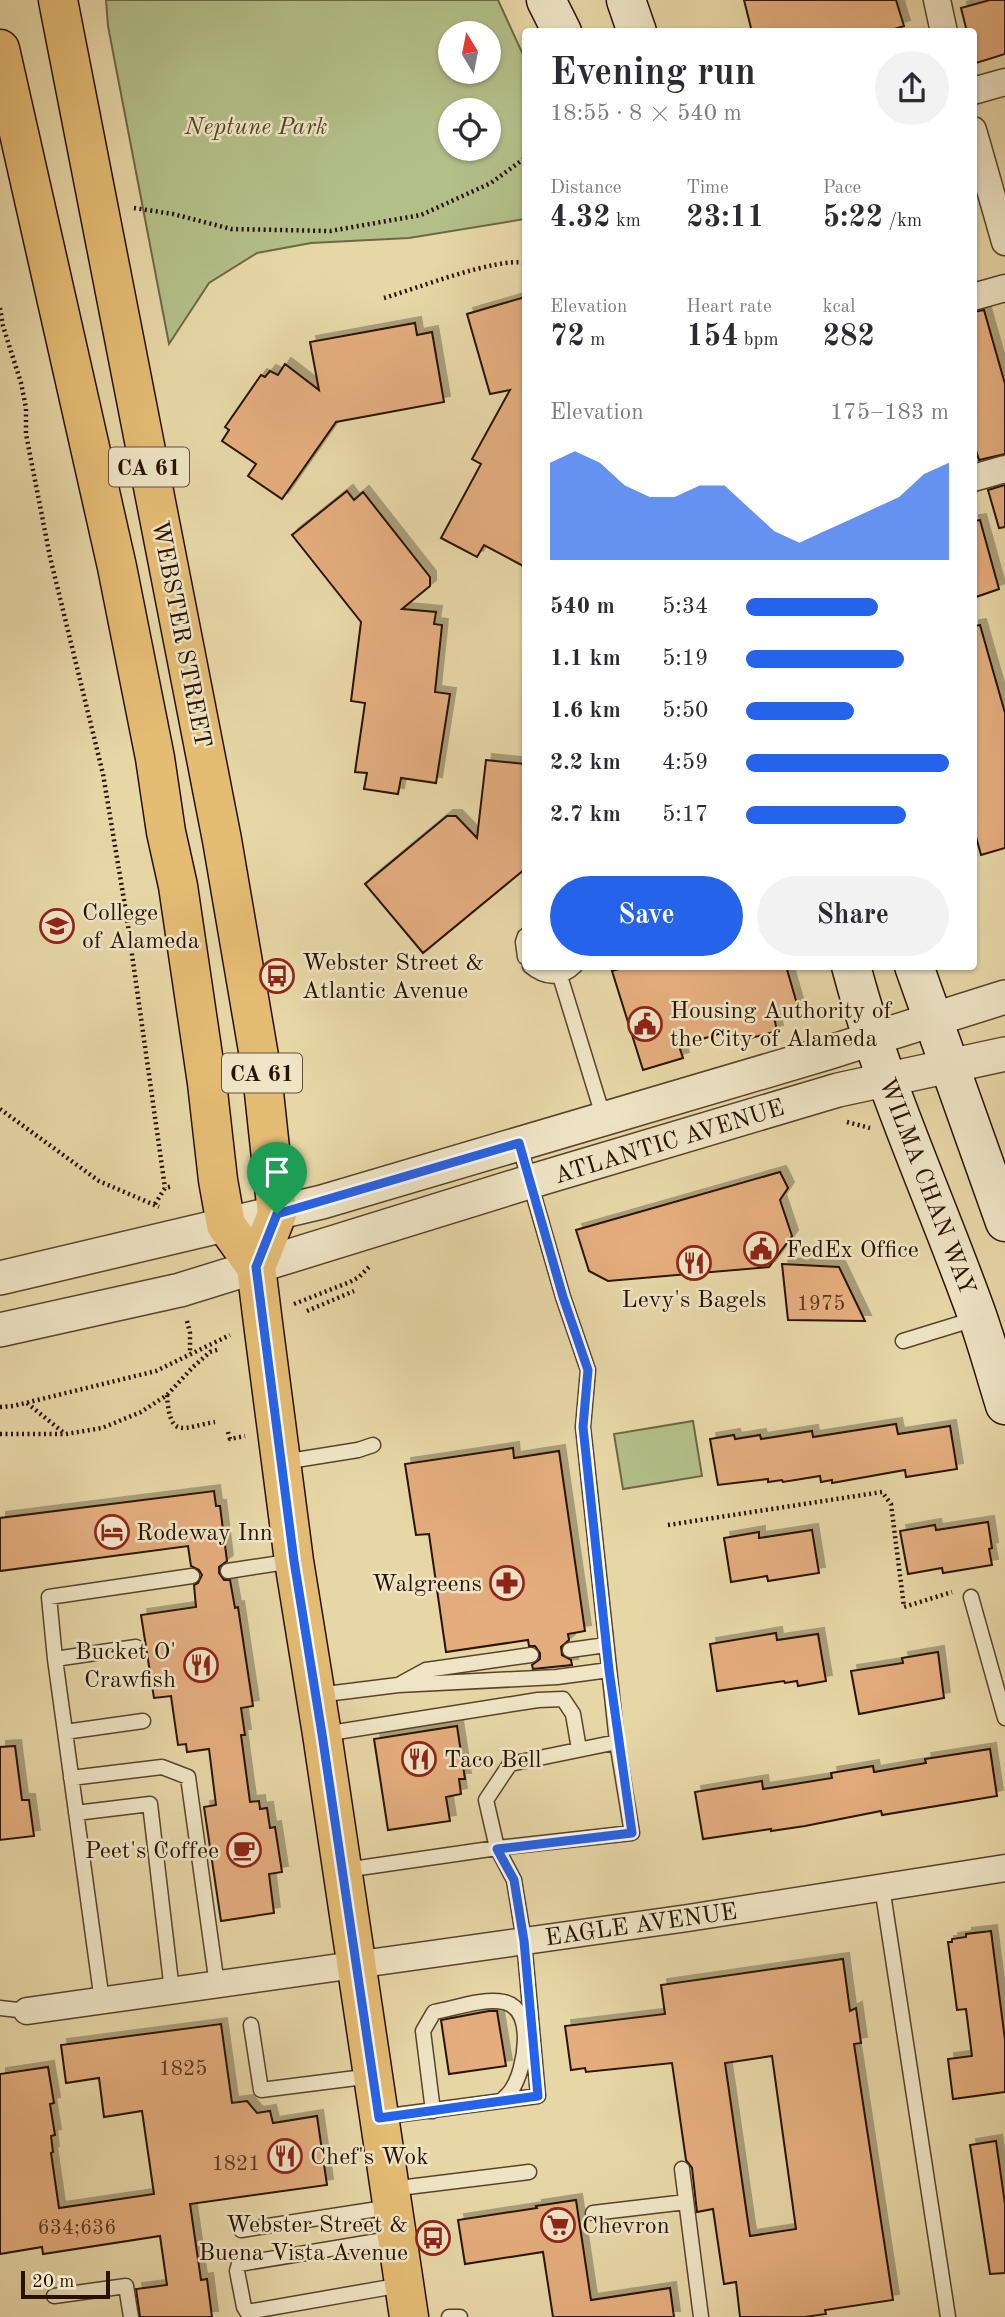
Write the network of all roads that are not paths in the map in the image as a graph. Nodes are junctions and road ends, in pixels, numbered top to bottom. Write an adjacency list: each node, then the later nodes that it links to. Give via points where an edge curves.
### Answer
1 (58, 0): 33 (main road, WEBSTER STREET / CA 61, via 222,840 262,1073)
2 (545, 0): 6 (main road)
3 (558, 0): 7 (street)
4 (626, 0): 8 (main road)
5 (937, 0): 9 (street)
6 (561, 28)
7 (562, 28)
8 (636, 28)
9 (943, 28)
10 (0, 49): 35 (main road, WEBSTER STREET / CA 61, via 156,758)
11 (1005, 82): 12 (street)
12 (977, 90)
13 (977, 144): 14 (street)
14 (1005, 242)
15 (1005, 288): 16 (street)
16 (977, 296)
17 (1005, 469): 18 (street)
18 (977, 477)
19 (535, 970): 23 (lane)
20 (569, 970): 23 (lane)
21 (852, 970): 26 (main road, WILMA CHAN WAY)
22 (915, 970): 25 (main road)
23 (560, 976): 30 (lane)
24 (1005, 997): 25 (street, ATLANTIC AVENUE)
25 (932, 1020): 26 (street, ATLANTIC AVENUE); 28 (main road)
26 (873, 1038): 29 (main road, WILMA CHAN WAY); 30 (street, ATLANTIC AVENUE)
27 (1005, 1054): 28 (street, ATLANTIC AVENUE)
28 (948, 1066): 29 (street, ATLANTIC AVENUE); 34 (main road)
29 (887, 1080): 32 (street, ATLANTIC AVENUE, via 824,1094); 38 (main road, WILMA CHAN WAY)
30 (604, 1119): 31 (street, ATLANTIC AVENUE)
31 (519, 1143): 32 (lane); 33 (street, ATLANTIC AVENUE)
32 (529, 1182): 36 (street, ATLANTIC AVENUE); 48 (lane, via 588,1370 583,1427)
33 (277, 1214): 35 (street, ATLANTIC AVENUE); 36 (main road, WEBSTER STREET / CA 61)
34 (1005, 1222)
35 (226, 1225): 36 (main road, WEBSTER STREET / CA 61); 37 (street, ATLANTIC AVENUE)
36 (256, 1267): 39 (street, ATLANTIC AVENUE, via 180,1290); 43 (main road, WEBSTER STREET)
37 (0, 1278)
38 (978, 1318): 40 (lane); 41 (main road, WILMA CHAN WAY)
39 (0, 1330)
40 (903, 1341)
41 (1005, 1405)
42 (373, 1445): 43 (lane)
43 (282, 1462): 44 (main road, WEBSTER STREET)
44 (294, 1561): 45 (lane); 55 (main road, WEBSTER STREET)
45 (228, 1570)
46 (192, 1576): 52 (lane, via 49,1597)
47 (971, 1597): 56 (lane)
48 (606, 1645): 50 (lane); 53 (lane)
49 (136, 1647): 52 (lane)
50 (570, 1650)
51 (531, 1655): 54 (lane, via 426,1670)
52 (55, 1659): 58 (lane)
53 (609, 1670): 54 (lane); 60 (lane)
54 (398, 1685): 55 (lane)
55 (316, 1695): 59 (main road, WEBSTER STREET)
56 (1005, 1718)
57 (143, 1721): 58 (lane)
58 (65, 1732): 62 (lane)
59 (322, 1734): 61 (lane, via 563,1699 573,1714); 66 (main road, WEBSTER STREET)
60 (618, 1742): 61 (lane); 64 (lane, via 632,1833)
61 (579, 1749): 64 (lane, via 510,1764 486,1800)
62 (71, 1777): 63 (lane); 70 (lane, via 162,1767 188,1777)
63 (76, 1813): 71 (lane, via 150,1804); 72 (lane)
64 (497, 1849): 66 (lane); 68 (lane, via 514,1880)
65 (1005, 1868): 67 (street, EAGLE AVENUE)
66 (342, 1870): 69 (main road, WEBSTER STREET)
67 (882, 1887): 68 (street, EAGLE AVENUE); 92 (lane)
68 (524, 1941): 69 (street, EAGLE AVENUE); 77 (lane, via 538,2096)
69 (357, 1965): 70 (street, EAGLE AVENUE); 76 (main road, WEBSTER STREET)
70 (217, 1984): 71 (street, EAGLE AVENUE)
71 (172, 1991): 72 (street, EAGLE AVENUE)
72 (102, 2001): 74 (street, EAGLE AVENUE)
73 (0, 2008): 74 (lane)
74 (27, 2011)
75 (251, 2025): 76 (lane, via 261,2090)
76 (373, 2076): 79 (main road, WEBSTER STREET)
77 (501, 2101): 78 (lane); 78 (lane, via 513,2088 526,2035 521,2015 507,2002 485,2002 434,2012 423,2031)
78 (433, 2111): 79 (lane)
79 (379, 2118): 83 (main road, WEBSTER STREET)
80 (682, 2169): 82 (lane)
81 (529, 2172): 83 (lane)
82 (686, 2202): 84 (lane); 91 (lane)
83 (393, 2211): 85 (lane); 87 (main road, WEBSTER STREET); 87 (lane, via 239,2264 237,2270 247,2312)
84 (593, 2213)
85 (241, 2230)
86 (54, 2296): 88 (lane, via 126,2286)
87 (407, 2301)
88 (131, 2317)
89 (449, 2317): 90 (lane)
90 (460, 2317)
91 (701, 2317)
92 (948, 2317)

